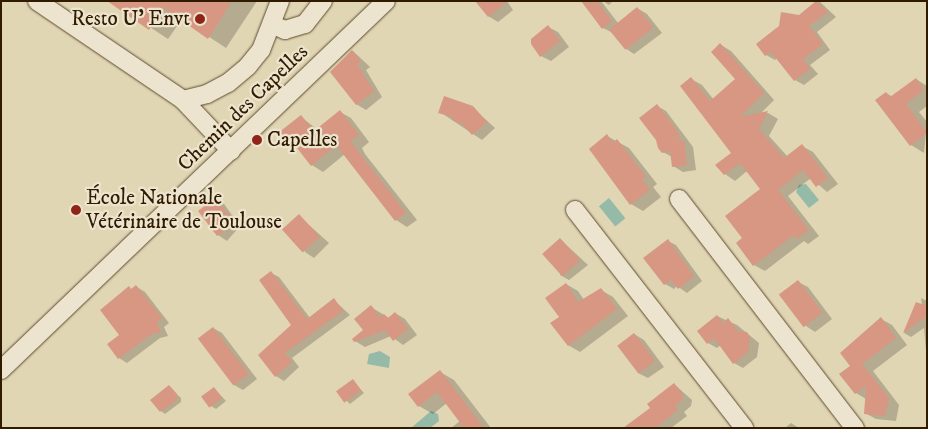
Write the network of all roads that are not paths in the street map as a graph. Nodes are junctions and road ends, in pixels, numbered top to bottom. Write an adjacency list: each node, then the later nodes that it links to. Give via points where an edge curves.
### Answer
1 (37, 1): 6 (street)
2 (280, 1): 5 (street)
3 (323, 1): 5 (street, via 305,24 285,30)
4 (386, 1): 7 (street, Chemin des Capelles)
5 (272, 25): 6 (street, via 261,50 228,83 207,94)
6 (183, 100): 7 (street)
7 (231, 151): 10 (street, Chemin des Capelles)
8 (679, 199): 12 (street)
9 (574, 210): 11 (street)
10 (1, 370)
11 (744, 428)
12 (855, 428)

